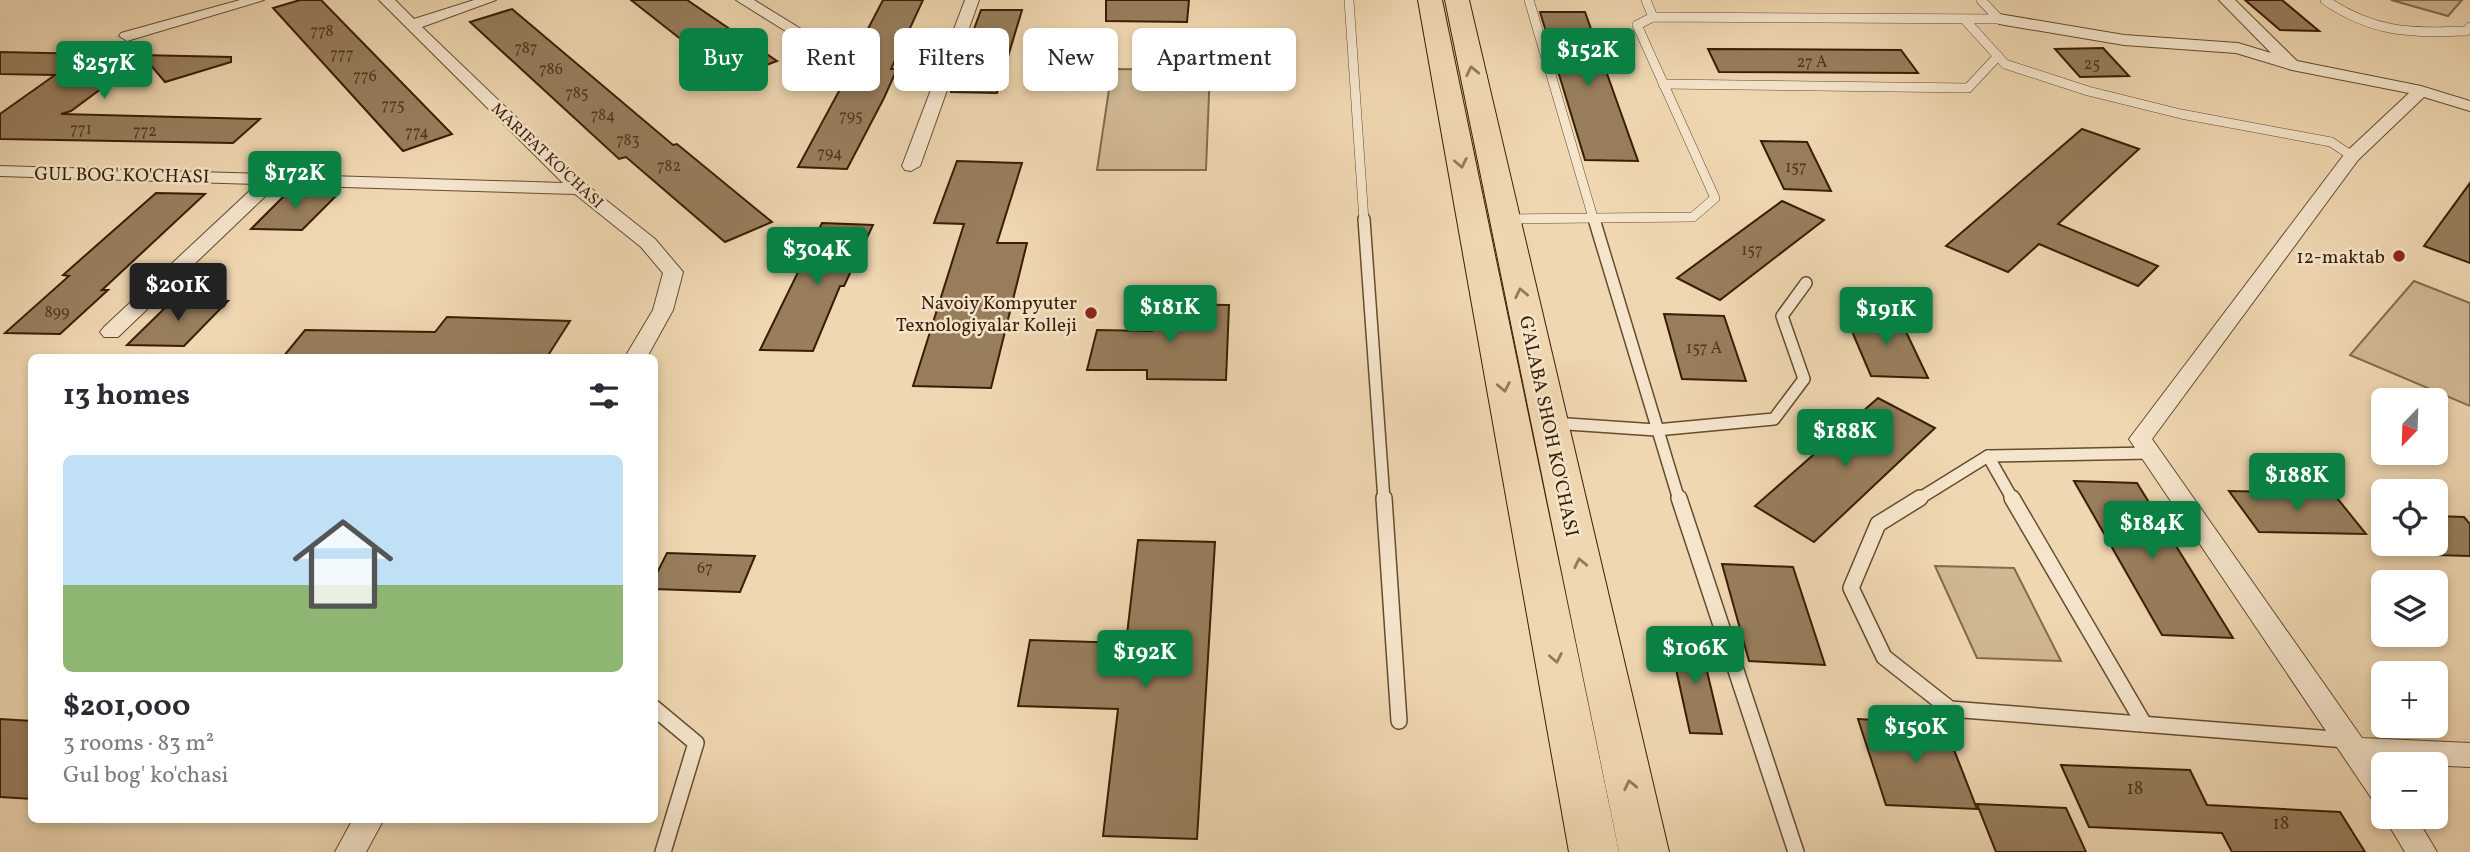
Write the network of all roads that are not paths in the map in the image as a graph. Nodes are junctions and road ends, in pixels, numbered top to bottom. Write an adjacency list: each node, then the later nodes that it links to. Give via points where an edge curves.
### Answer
1 (257, 0): 20 (street)
2 (386, 0): 17 (street, MARIFAT KO'CHASI)
3 (489, 0): 17 (street)
4 (743, 0): 19 (street)
5 (972, 0): 27 (street)
6 (1349, 0): 41 (lane)
7 (1430, 0): 50 (main road, G'ALABA SHOH KO'CHASI, one-way to 50)
8 (1457, 0): 32 (main road, G'ALABA SHOH KO'CHASI, one-way to 8)
9 (1529, 0): 31 (lane)
10 (1646, 0): 14 (lane)
11 (1981, 0): 15 (lane)
12 (2226, 0): 22 (street)
13 (2325, 0): 18 (lane, via 2345,16 2397,34 2466,31)
14 (1653, 17): 16 (lane); 23 (lane, via 1637,25)
15 (1999, 19): 16 (lane); 22 (street, via 2124,40 2238,48)
16 (1965, 20): 21 (lane)
17 (412, 25): 30 (street, MARIFAT KO'CHASI)
18 (2470, 27)
19 (791, 28)
20 (127, 36)
21 (1998, 56): 23 (lane, via 1968,88); 26 (lane, via 2005,64 2088,91 2331,142)
22 (2292, 65): 24 (street)
23 (1663, 83): 31 (lane, via 1715,198 1693,217)
24 (2421, 91): 25 (street); 26 (street)
25 (2470, 106)
26 (2353, 156): 38 (street, via 2140,439)
27 (911, 166)
28 (0, 171): 29 (street, GUL BOG' KO'CHASI)
29 (274, 178): 30 (street, GUL BOG' KO'CHASI); 34 (street)
30 (580, 189): 35 (street, MARIFAT KO'CHASI, via 648,243 673,272 663,310)
31 (1594, 218): 32 (lane); 37 (lane)
32 (1505, 219): 36 (main road, G'ALABA SHOH KO'CHASI, one-way to 32)
33 (1806, 283): 37 (lane, via 1782,316 1804,379 1774,419)
34 (111, 332)
35 (638, 354)
36 (1549, 423): 37 (lane); 51 (main road, G'ALABA SHOH KO'CHASI, one-way to 36)
37 (1656, 430): 52 (lane)
38 (2150, 453): 39 (lane); 43 (street)
39 (1989, 456): 42 (lane); 42 (lane, via 1878,524 1851,588 1884,657 1950,709)
40 (658, 711): 49 (lane, via 696,743)
41 (1399, 720)
42 (2144, 724): 43 (lane)
43 (2352, 745): 44 (street); 45 (street)
44 (2470, 755)
45 (2371, 774)
46 (367, 823): 48 (street)
47 (2407, 829): 53 (street)
48 (350, 852)
49 (663, 852)
50 (1594, 852)
51 (1644, 852)
52 (1796, 852)
53 (2422, 852)

